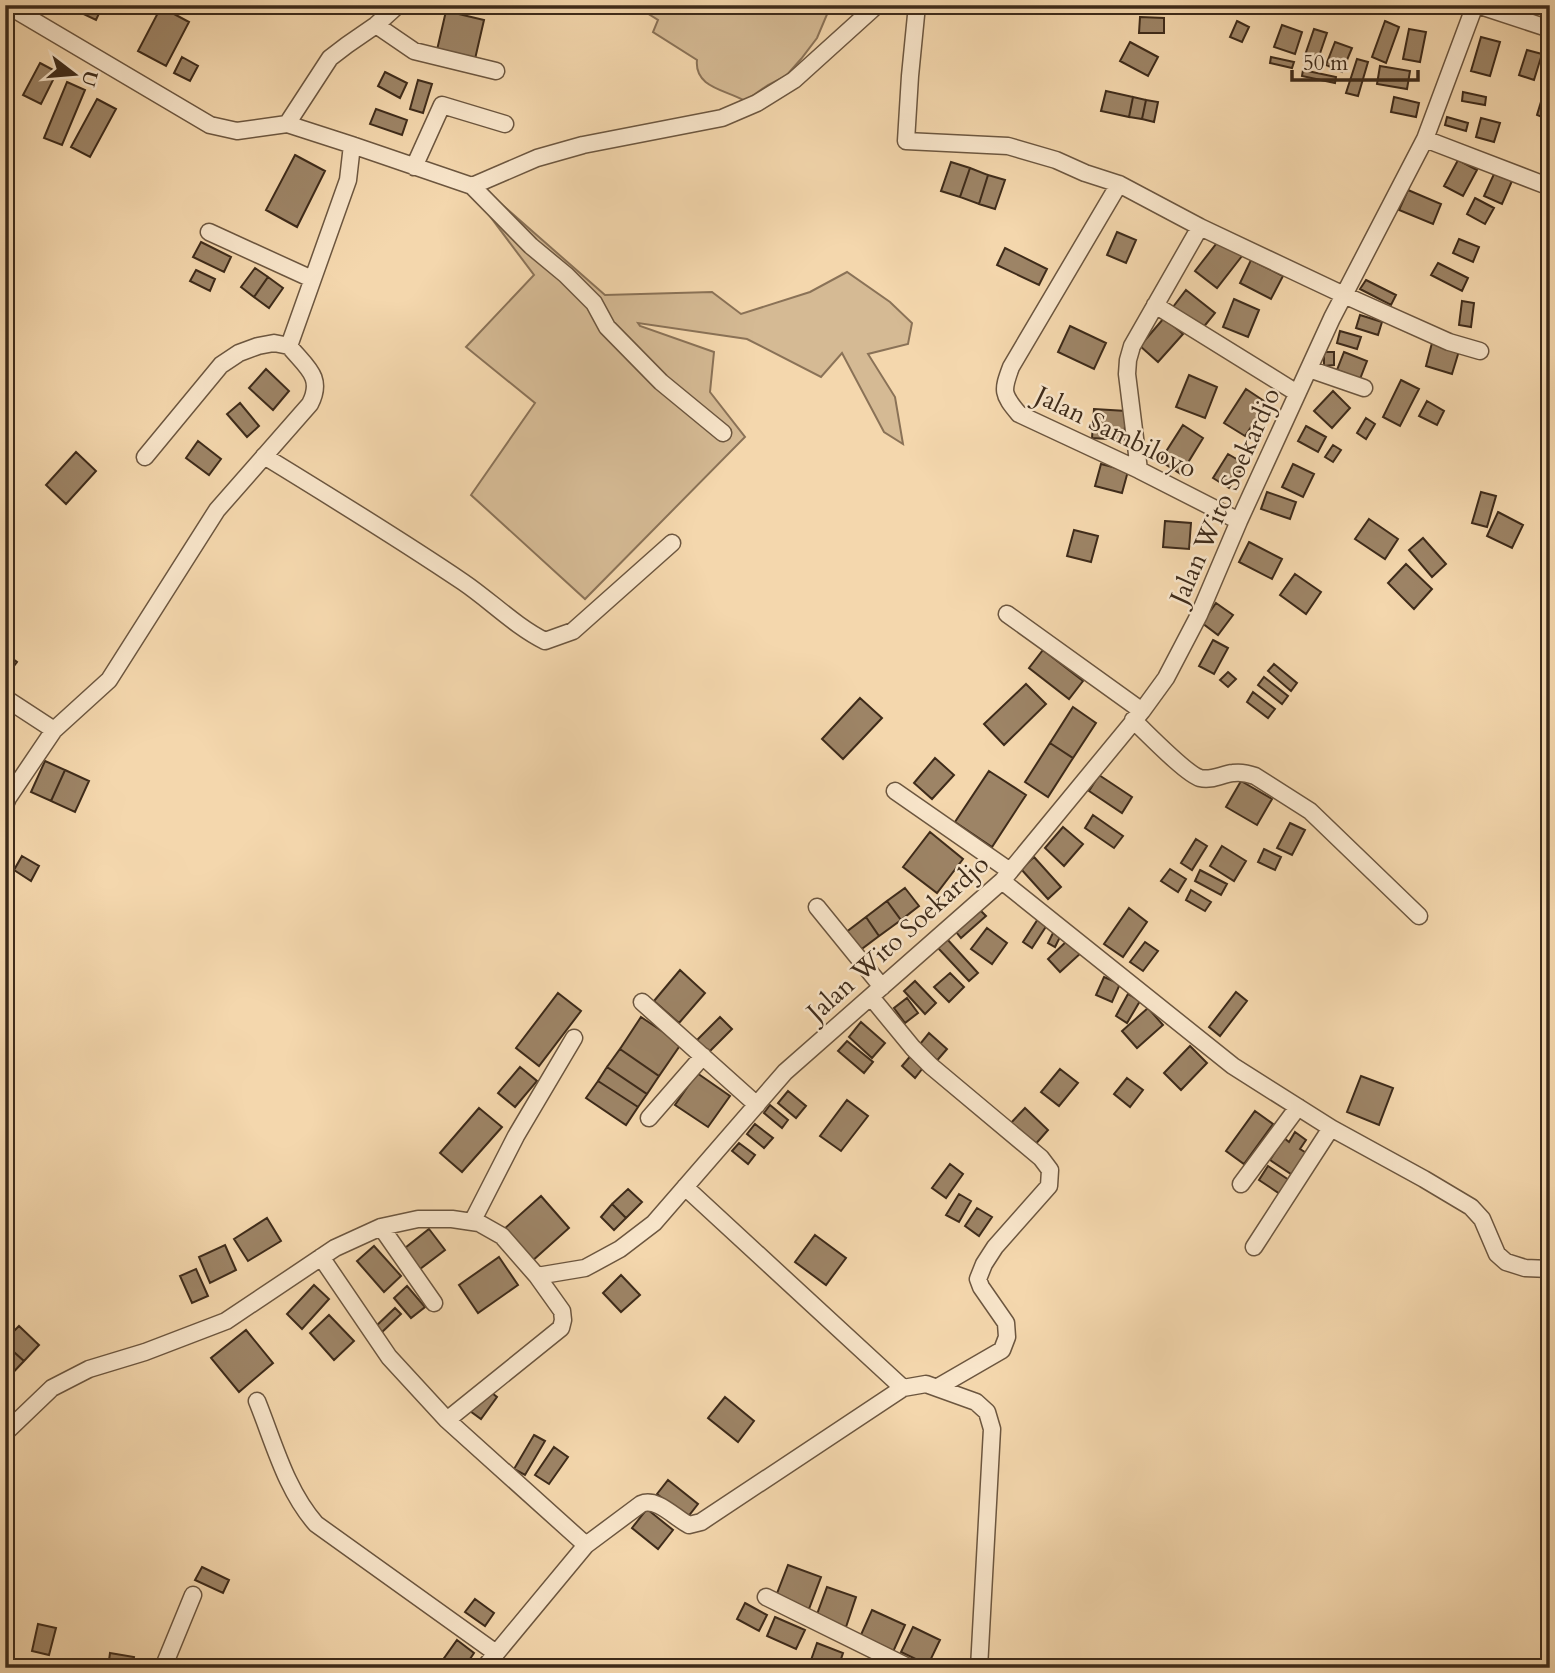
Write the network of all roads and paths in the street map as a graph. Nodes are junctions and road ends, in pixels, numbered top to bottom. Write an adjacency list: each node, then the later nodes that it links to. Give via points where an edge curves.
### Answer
1 (7, 5): 9 (street, via 210,125 237,131)
2 (398, 5): 6 (street)
3 (877, 5): 15 (street, via 794,80 757,103 722,118 537,158)
4 (917, 5): 14 (street, via 906,141 1008,146)
5 (1476, 5): 7 (street); 11 (street, Jalan Wito Soekardjo)
6 (376, 25): 8 (street, via 414,51); 9 (street, via 330,58)
7 (1550, 29)
8 (496, 71)
9 (287, 124): 12 (street)
10 (505, 124): 13 (street, via 442,105)
11 (1425, 139): 16 (street); 20 (street, Jalan Wito Soekardjo)
12 (352, 145): 13 (street); 19 (street, via 348,180)
13 (414, 167): 15 (street)
14 (1119, 184): 17 (street); 30 (street, Jalan Sambiloyo, via 1004,384 1006,399 1019,414)
15 (471, 187): 27 (street, via 594,303 607,327 661,382)
16 (1550, 187)
17 (1200, 227): 20 (street); 21 (street)
18 (209, 232): 19 (street)
19 (312, 279): 22 (street)
20 (1344, 295): 23 (street); 24 (street, Jalan Wito Soekardjo)
21 (1155, 305): 26 (street); 30 (street, via 1128,360)
22 (289, 346): 28 (street, via 316,379 316,392); 29 (street, via 258,346 221,365)
23 (1480, 351)
24 (1309, 369): 25 (street); 26 (street, Jalan Wito Soekardjo)
25 (1364, 388)
26 (1297, 393): 31 (street, Jalan Wito Soekardjo)
27 (723, 433)
28 (264, 456): 32 (street, via 400,540 545,641 573,631); 36 (street, via 217,510 109,680)
29 (145, 457)
30 (1139, 470): 31 (street, Jalan Sambiloyo)
31 (1239, 521): 35 (street, Jalan Wito Soekardjo, via 1199,615 1166,678)
32 (671, 543)
33 (1007, 614): 35 (street)
34 (5, 698): 36 (street)
35 (1138, 715): 41 (street, Jalan Wito Soekardjo); 43 (street, via 1188,772 1200,778 1234,772 1255,776 1310,811)
36 (54, 730): 38 (street)
37 (895, 791): 41 (street)
38 (5, 805)
39 (5, 832): 40 (street)
40 (5, 850)
41 (1006, 876): 44 (street, Jalan Wito Soekardjo); 49 (street, via 1233,1066)
42 (817, 907): 44 (street)
43 (1419, 916)
44 (877, 992): 48 (street, Jalan Wito Soekardjo, via 785,1072); 61 (street, via 913,1048 1050,1170 1049,1186 995,1247 978,1279 1006,1323 1002,1350)
45 (642, 1002): 47 (street)
46 (573, 1038): 54 (street)
47 (703, 1056): 48 (street); 50 (street)
48 (757, 1105): 53 (street, Jalan Wito Soekardjo)
49 (1298, 1107): 51 (street); 52 (street)
50 (649, 1118)
51 (1331, 1128): 56 (street); 58 (street, via 1471,1208 1506,1262)
52 (1241, 1184)
53 (685, 1187): 59 (street, Jalan Wito Soekardjo, via 654,1223 620,1249 585,1268); 62 (street)
54 (472, 1222): 55 (street, via 418,1219); 59 (street, via 502,1236)
55 (381, 1227): 57 (street); 60 (street)
56 (1254, 1247)
57 (321, 1257): 64 (street, via 389,1357); 65 (street, via 226,1321 89,1369 52,1388)
58 (1550, 1269)
59 (537, 1276): 64 (street, via 562,1311 561,1328)
60 (434, 1303)
61 (937, 1387): 62 (street); 73 (street, via 976,1402 987,1412 992,1429)
62 (903, 1388): 66 (street, via 701,1522 689,1525 646,1502)
63 (257, 1401): 69 (street, via 294,1494 316,1524)
64 (447, 1420): 66 (street)
65 (5, 1433)
66 (586, 1545): 69 (street)
67 (193, 1595): 70 (street)
68 (766, 1597): 72 (street)
69 (496, 1653): 71 (street)
70 (163, 1668)
71 (484, 1668)
72 (910, 1668)
73 (979, 1668)

